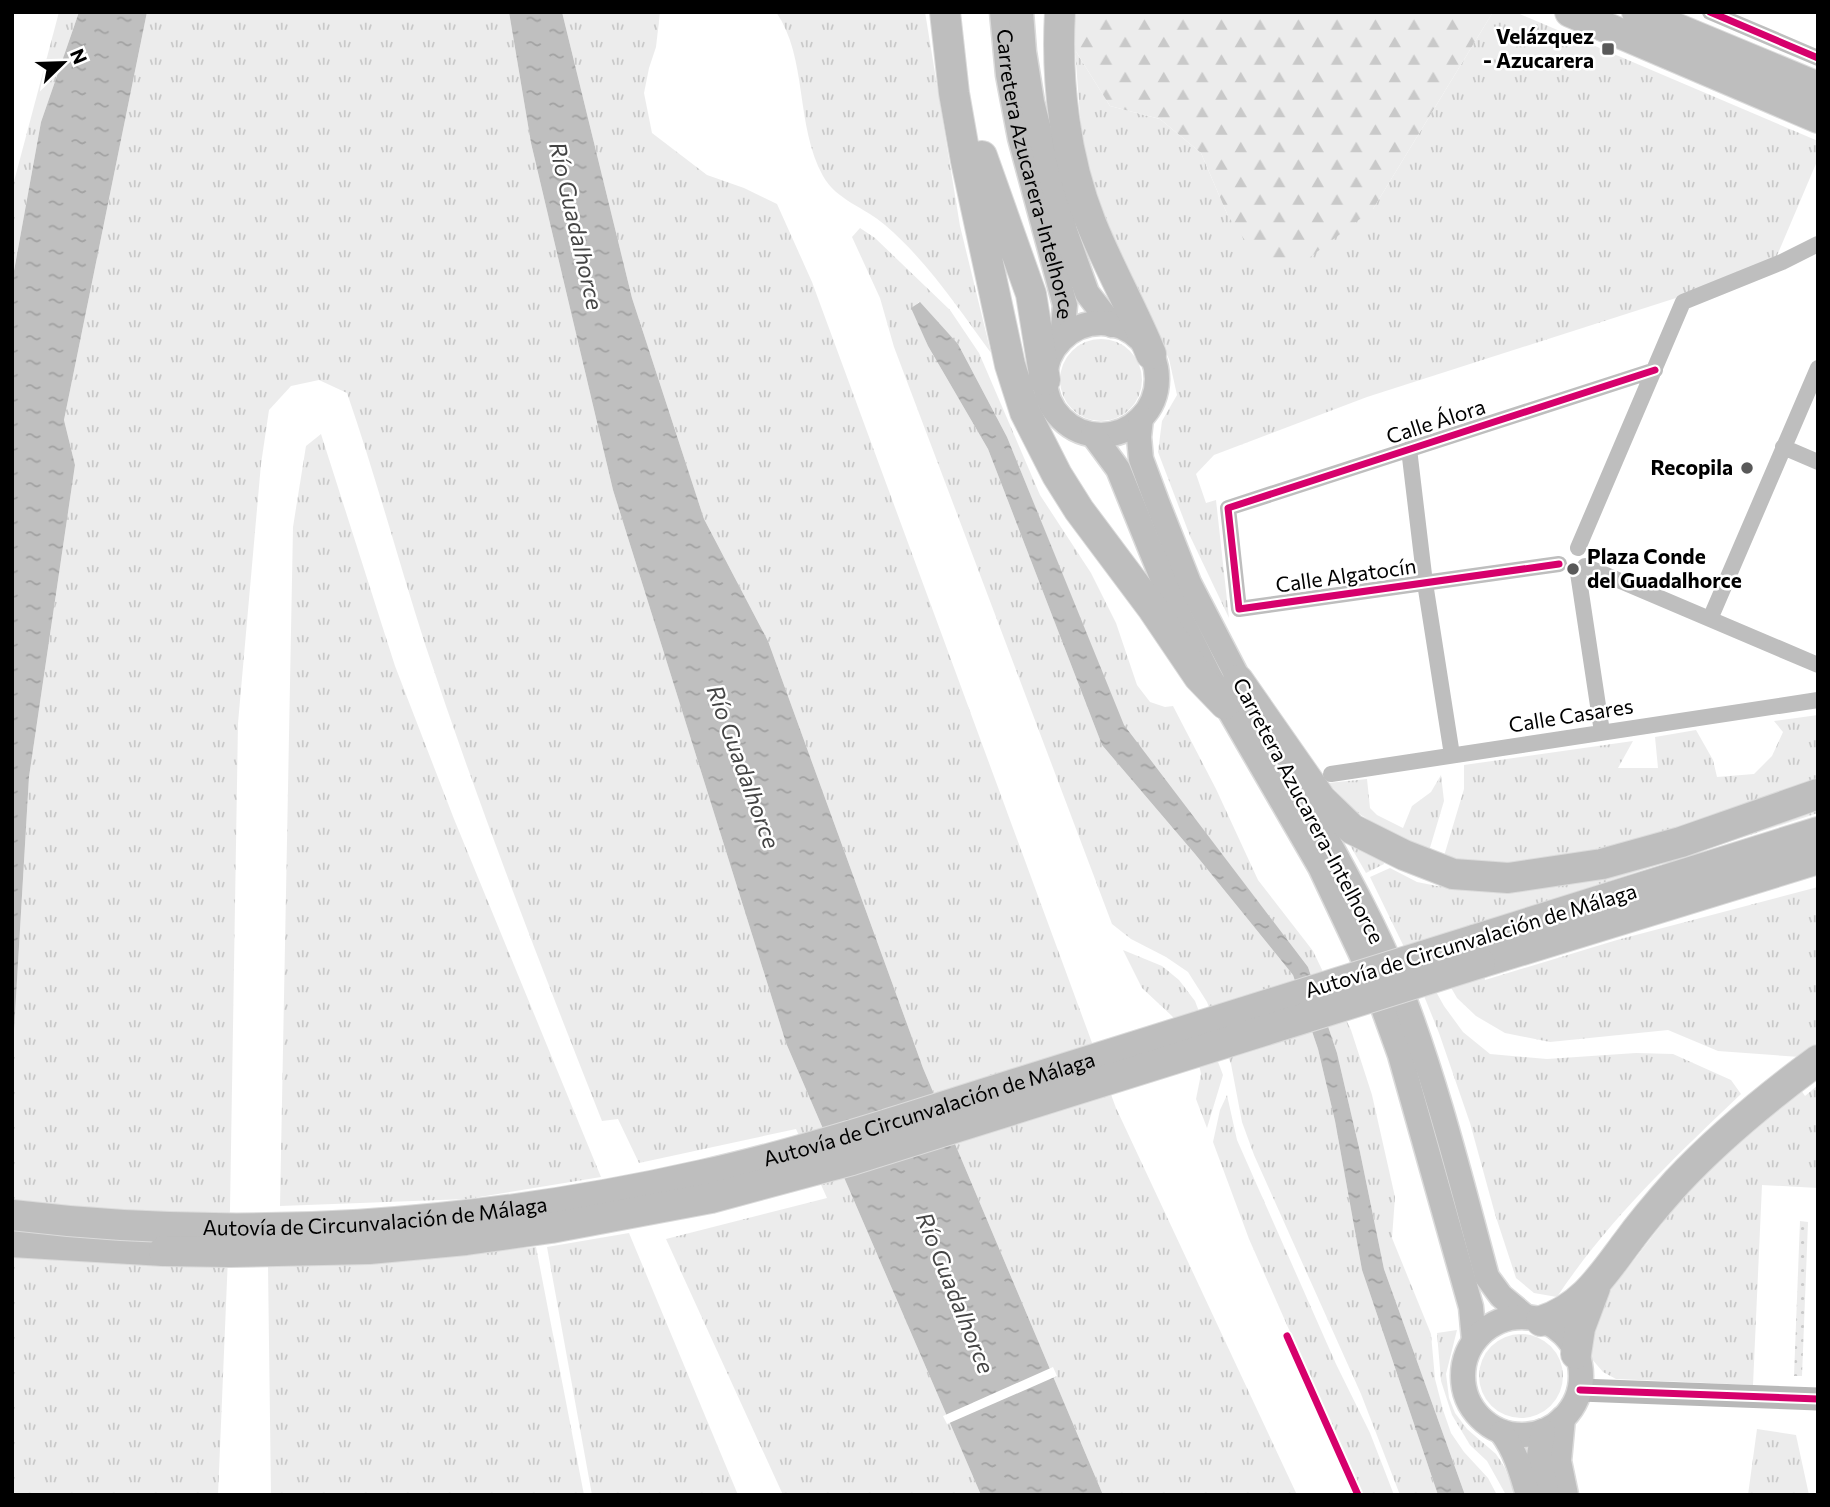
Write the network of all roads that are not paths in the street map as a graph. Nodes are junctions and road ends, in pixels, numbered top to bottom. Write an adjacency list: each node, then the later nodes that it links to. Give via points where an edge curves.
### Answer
1 (1002, 12): 14 (main road, Carretera Azucarera-Intelhorce, via 1007,75 1020,138 1065,305)
2 (1021, 12): 13 (main road, Carretera Azucarera-Intelhorce, via 1032,102 1065,231 1087,293)
3 (1060, 12): 15 (highway, via 1064,115 1079,185 1107,262)
4 (1570, 12): 11 (highway)
5 (1637, 12): 8 (highway)
6 (1710, 12): 9 (street)
7 (945, 14): 18 (highway, via 973,127 1031,294); 31 (highway, via 966,160 1007,352 1025,412 1079,510 1199,677)
8 (1669, 21): 10 (highway)
9 (1818, 58)
10 (1818, 87)
11 (1818, 118)
12 (1818, 244): 17 (street, via 1683,302)
13 (1112, 325): 14 (main road, via 1087,325); 15 (main road, via 1143,342)
14 (1062, 338): 18 (main road, via 1052,351)
15 (1151, 355): 19 (main road, via 1156,387)
16 (1818, 368): 21 (street)
17 (1655, 370): 22 (street, Calle Álora); 25 (street)
18 (1045, 380): 20 (main road, via 1049,401 1059,417)
19 (1141, 418): 20 (main road, via 1127,429); 31 (main road, Carretera Azucarera-Intelhorce, via 1141,460)
20 (1093, 435): 31 (main road, Carretera Azucarera-Intelhorce, via 1118,469 1167,590)
21 (1783, 447): 23 (street); 29 (street)
22 (1409, 449): 24 (street, Calle Álora); 28 (street)
23 (1818, 462)
24 (1228, 508): 28 (street, Calle Algatocín, via 1239,609)
25 (1578, 548): 26 (street, via 1565,549); 27 (street, via 1584,553)
26 (1559, 564): 27 (street, via 1569,574); 28 (street, Calle Algatocín)
27 (1582, 570): 29 (street); 33 (street)
28 (1425, 583): 34 (street)
29 (1710, 619): 30 (street)
30 (1818, 665)
31 (1231, 692): 36 (highway, via 1352,829 1453,874 1508,877 1602,864); 44 (main road, Carretera Azucarera-Intelhorce, via 1359,900 1415,1027 1487,1277 1501,1296); 45 (main road, Carretera Azucarera-Intelhorce, via 1320,867 1382,1004 1471,1307)
32 (1818, 700): 33 (street, Calle Casares)
33 (1602, 732): 34 (street, Calle Casares)
34 (1452, 755): 35 (street, Calle Casares)
35 (1331, 774)
36 (1818, 794)
37 (1818, 832): 39 (highway, Autovía de Circunvalación de Málaga)
38 (1818, 859): 39 (highway, Autovía de Circunvalación de Málaga)
39 (1477, 952): 41 (highway, Autovía de Circunvalación de Málaga, bridge, via 845,1138 646,1187 464,1216 367,1224 166,1227); 42 (highway, Autovía de Circunvalación de Málaga, bridge, via 866,1156 653,1210 514,1233 369,1249 217,1252)
40 (1818, 1060): 43 (highway, via 1749,1114 1678,1182)
41 (12, 1215)
42 (12, 1242)
43 (1597, 1284): 44 (highway, via 1564,1313); 46 (highway, via 1580,1328)
44 (1533, 1319): 45 (main road, via 1506,1319); 46 (main road, via 1562,1334)
45 (1474, 1340): 50 (main road, via 1463,1366 1464,1393 1479,1418)
46 (1576, 1354): 47 (main road)
47 (1580, 1390): 48 (street); 49 (main road)
48 (1818, 1399)
49 (1553, 1425): 50 (main road, via 1523,1436); 52 (main road, via 1539,1456); 53 (main road)
50 (1502, 1433): 51 (main road, via 1518,1461)
51 (1528, 1495)
52 (1547, 1495)
53 (1566, 1495)

